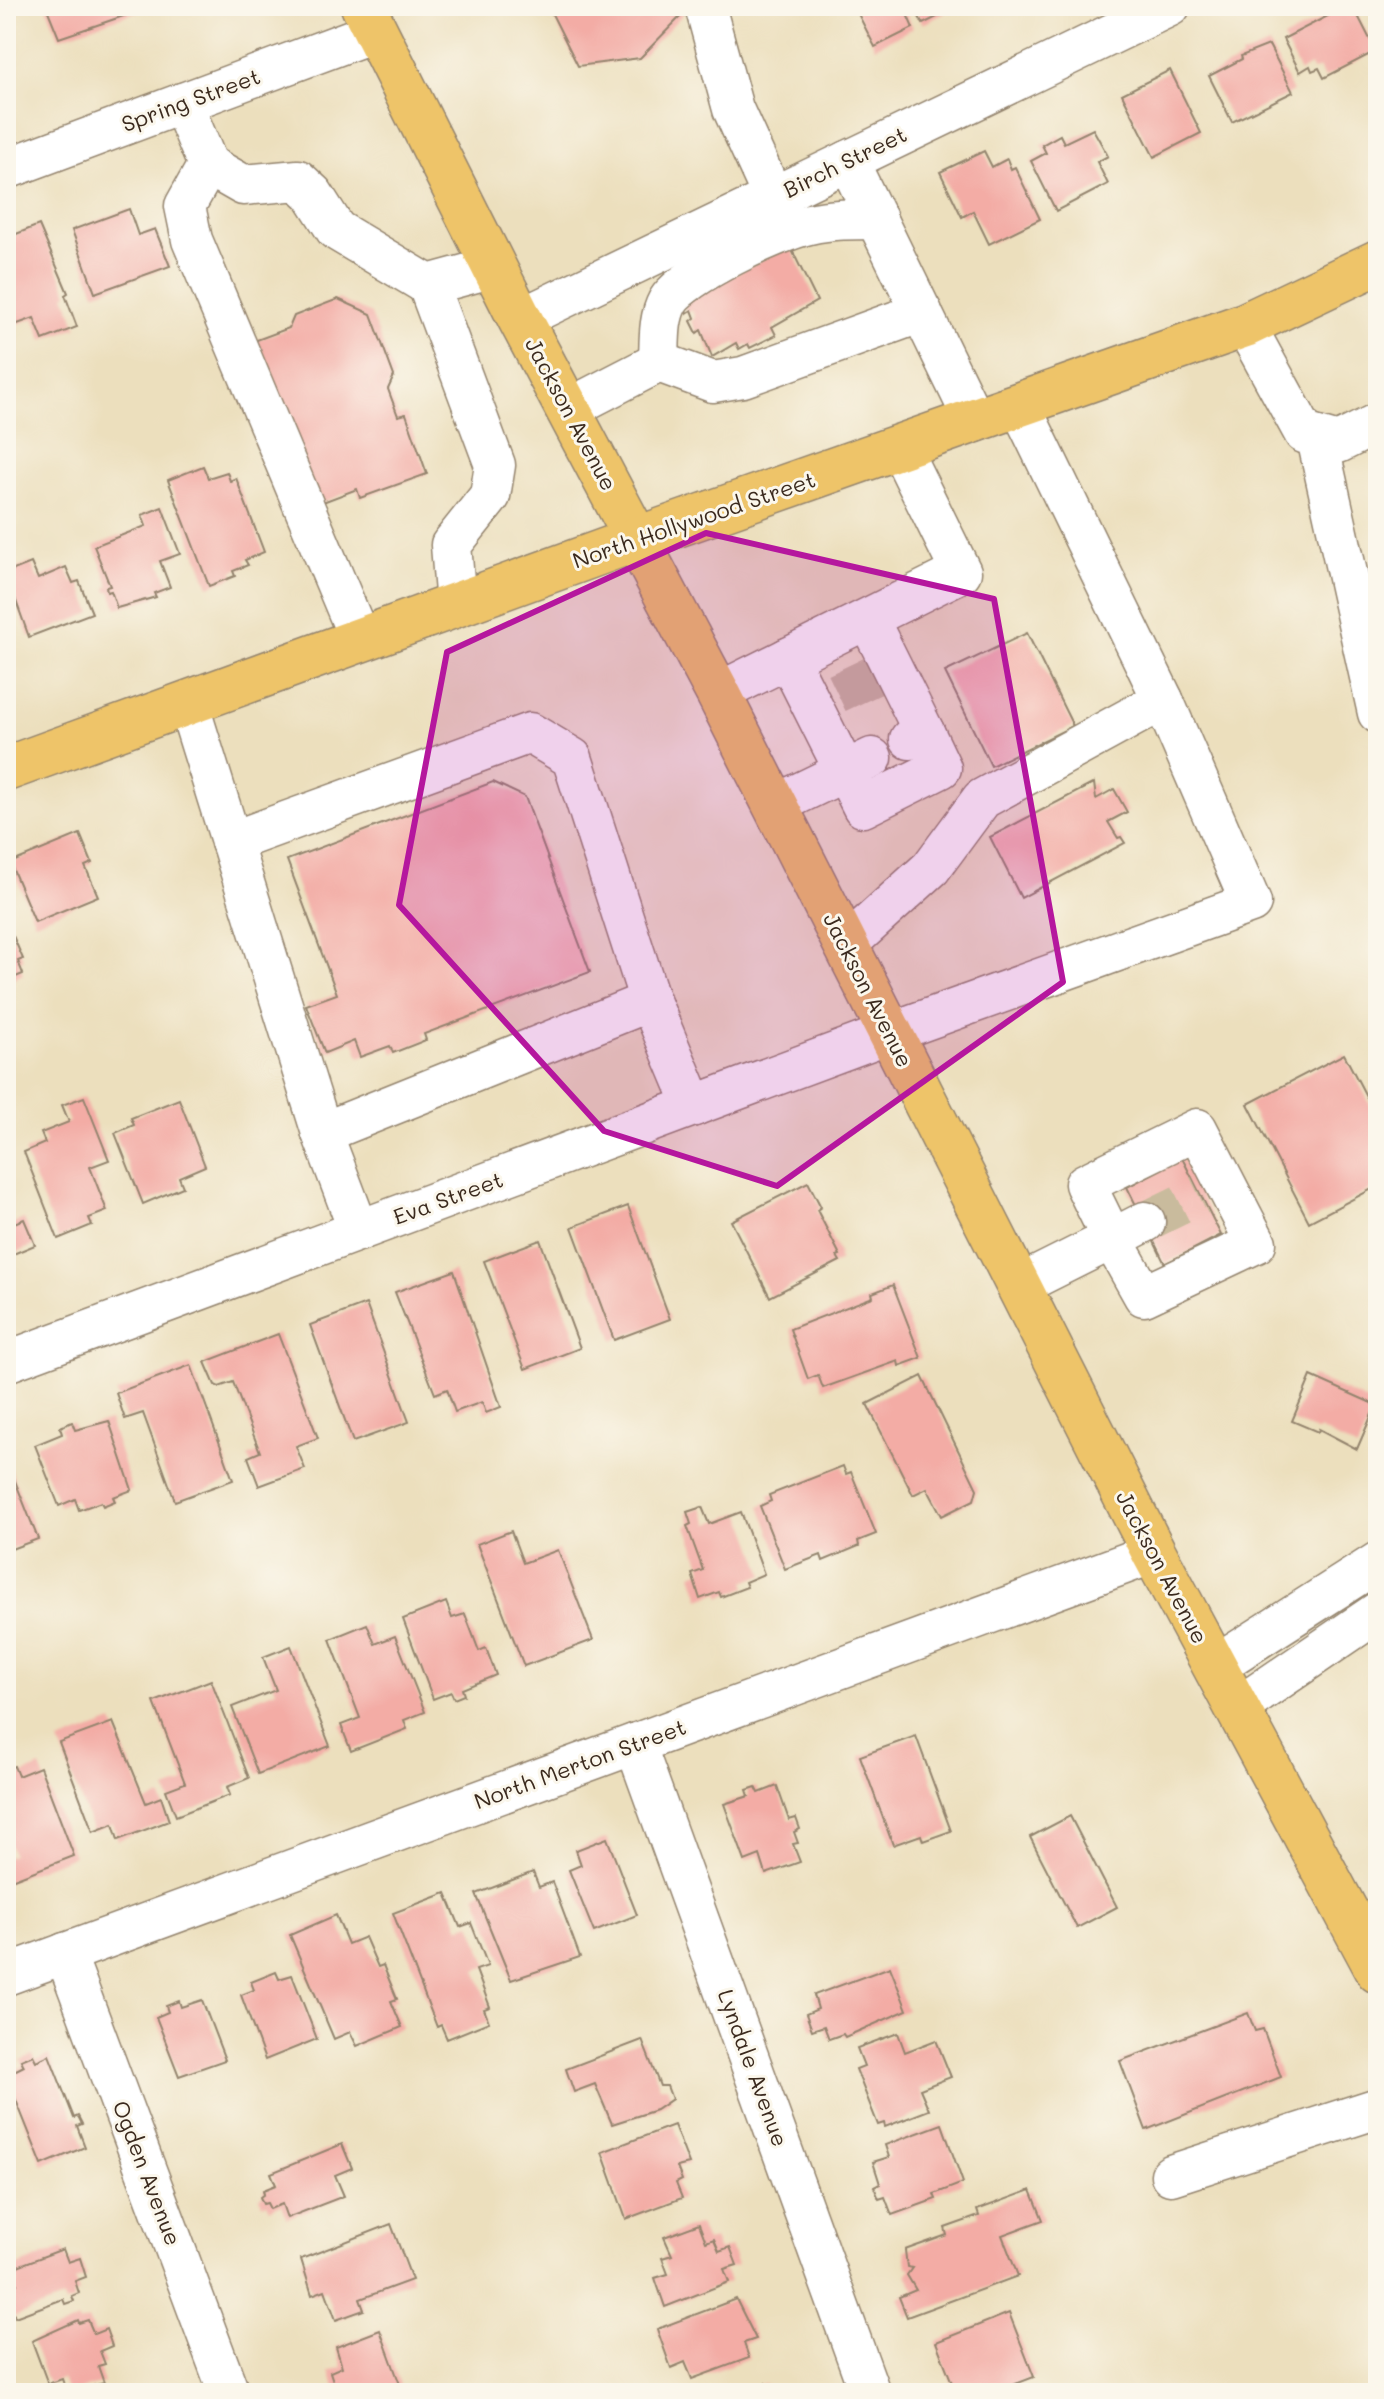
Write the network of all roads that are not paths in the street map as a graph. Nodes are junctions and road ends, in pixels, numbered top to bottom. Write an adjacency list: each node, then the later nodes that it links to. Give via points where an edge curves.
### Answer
1 (705, 6): 8 (street, via 733,109)
2 (1170, 6): 5 (street, Birch Street)
3 (369, 19): 4 (street, Spring Street); 11 (main road, Jackson Avenue)
4 (182, 103): 6 (street); 7 (street, Spring Street)
5 (848, 161): 8 (street, Birch Street); 9 (street)
6 (208, 165): 12 (street, via 243,185 298,180 336,230); 26 (street, via 185,206 192,240)
7 (6, 169)
8 (773, 197): 14 (street, Birch Street)
9 (877, 219): 13 (street); 16 (street, via 804,225 703,270 668,302)
10 (1378, 262): 15 (main road, North Hollywood Street)
11 (494, 267): 12 (street); 14 (main road, Jackson Avenue)
12 (428, 285): 24 (street, via 495,465 490,496 451,545)
13 (922, 312): 16 (street, via 743,377 713,382); 19 (street)
14 (520, 319): 18 (main road, Jackson Avenue)
15 (1245, 325): 17 (main road, North Hollywood Street); 21 (street, via 1304,433)
16 (659, 362): 18 (street)
17 (1020, 406): 19 (main road, North Hollywood Street); 29 (street)
18 (568, 409): 23 (main road, Jackson Avenue)
19 (975, 422): 22 (main road, North Hollywood Street)
20 (1378, 423): 21 (street, via 1338,443)
21 (1317, 438): 31 (street)
22 (900, 448): 23 (main road, North Hollywood Street); 25 (street, via 961,572)
23 (637, 539): 24 (main road, North Hollywood Street); 28 (main road, Jackson Avenue)
24 (456, 605): 26 (main road, North Hollywood Street)
25 (868, 619): 27 (street); 32 (street, via 885,670 917,736 941,768 863,807)
26 (360, 640): 30 (main road, North Hollywood Street)
27 (788, 658): 28 (street); 32 (street, via 825,700)
28 (718, 693): 34 (main road, Jackson Avenue)
29 (1163, 700): 36 (street, via 982,799 931,868); 38 (street, Eva Street, via 1251,903)
30 (188, 703): 33 (main road, North Hollywood Street); 35 (street)
31 (1378, 713)
32 (859, 765): 34 (street)
33 (6, 769)
34 (775, 805): 36 (main road, Jackson Avenue)
35 (231, 842): 37 (street, via 530,733 572,758); 40 (street)
36 (845, 946): 38 (main road, Jackson Avenue)
37 (650, 1001): 39 (street); 40 (street)
38 (889, 1033): 39 (street, Eva Street); 43 (main road, Jackson Avenue)
39 (694, 1106): 42 (street, Eva Street)
40 (322, 1133): 42 (street)
41 (1128, 1230): 41 (street, via 1085,1184 1197,1129 1212,1189 1256,1243 1144,1296); 43 (street)
42 (359, 1231): 44 (street, Eva Street)
43 (1018, 1286): 45 (main road, Jackson Avenue)
44 (6, 1362)
45 (1154, 1553): 48 (main road, Jackson Avenue); 50 (street, North Merton Street)
46 (1378, 1562): 48 (street)
47 (1378, 1612): 49 (street)
48 (1215, 1666): 49 (main road, Jackson Avenue)
49 (1237, 1708): 52 (main road, Jackson Avenue)
50 (635, 1744): 51 (street, North Merton Street); 57 (street, Lyndale Avenue)
51 (65, 1953): 53 (street, North Merton Street); 56 (street, Ogden Avenue)
52 (1378, 1971)
53 (6, 1975)
54 (1378, 2108): 55 (street)
55 (1171, 2175)
56 (229, 2393)
57 (870, 2393)

